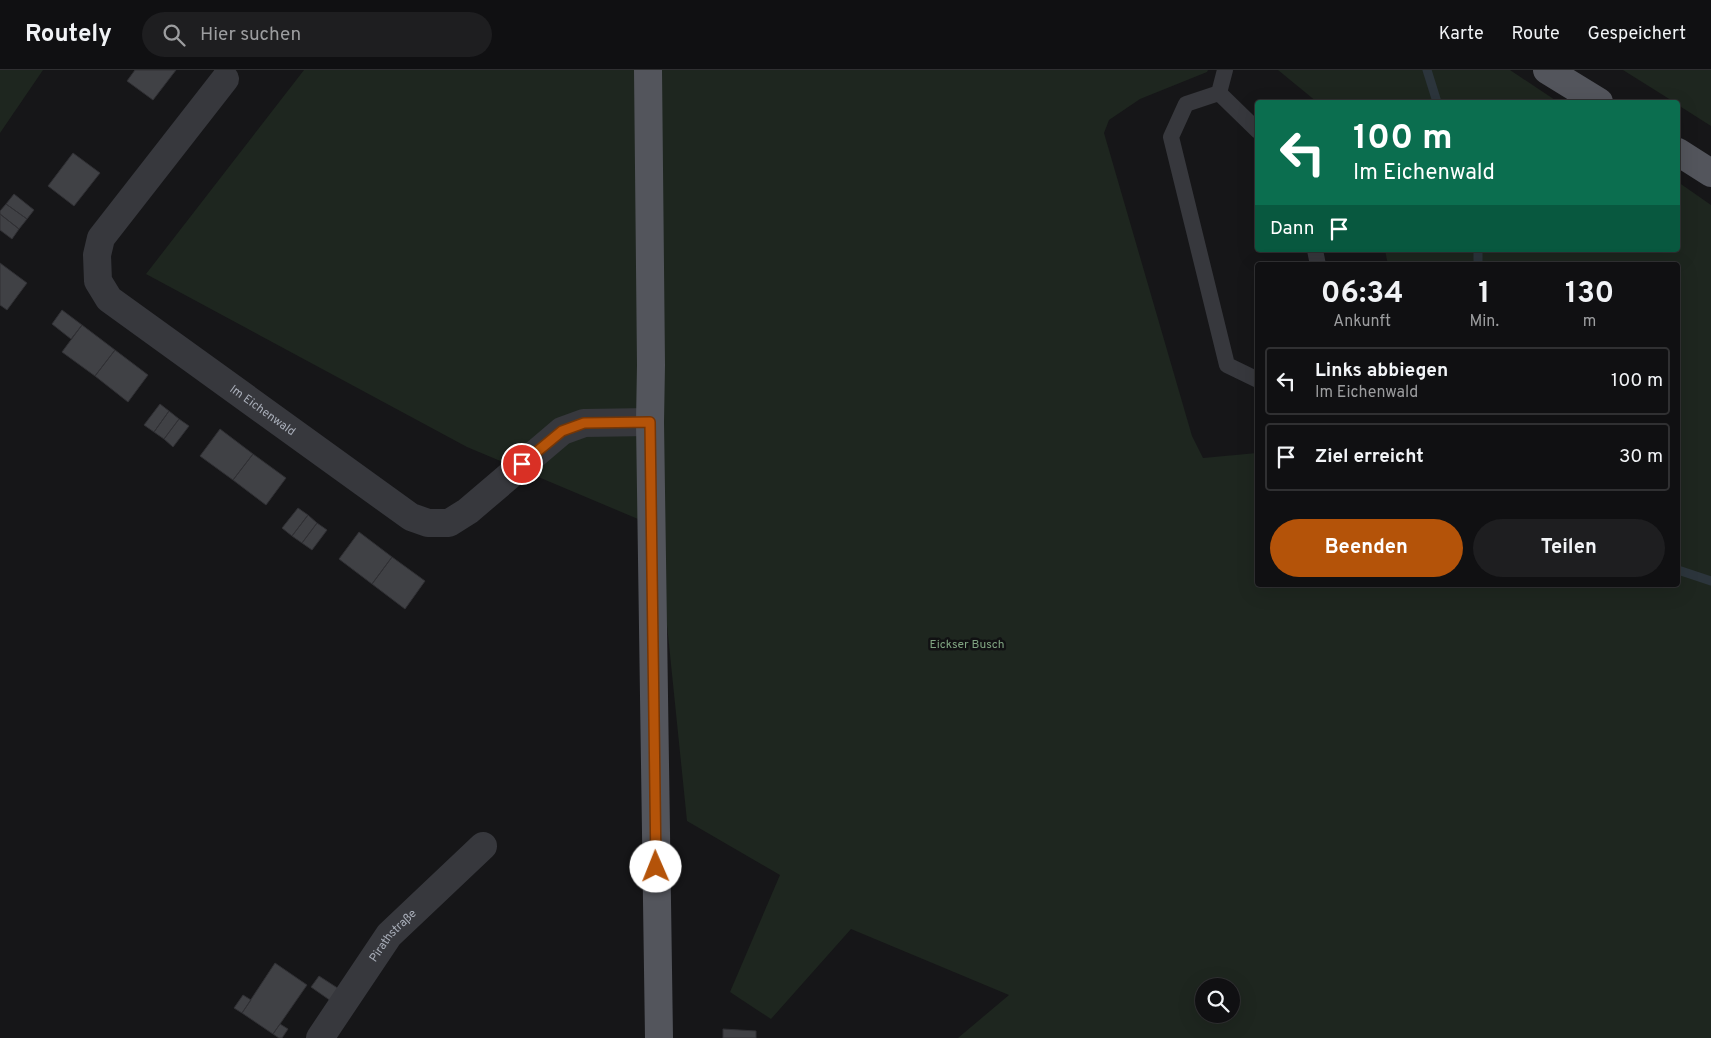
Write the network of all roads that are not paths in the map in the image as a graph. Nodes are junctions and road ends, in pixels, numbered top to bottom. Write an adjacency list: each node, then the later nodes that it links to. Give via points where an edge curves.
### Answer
1 (648, 70): 11 (main road)
2 (1225, 70): 5 (lane)
3 (1548, 70): 6 (main road)
4 (225, 79): 11 (street, Im Eichenwald, via 101,238 97,255 98,282 109,299 411,517 428,523 448,523 468,511 562,431 584,423)
5 (1219, 93): 7 (lane); 10 (lane, via 1186,104 1171,137 1227,365)
6 (1596, 100)
7 (1255, 128)
8 (1680, 153): 9 (main road)
9 (1711, 173)
10 (1255, 379)
11 (650, 422): 14 (main road)
12 (483, 846): 13 (street, Pirathstraße, via 389,935)
13 (320, 1038)
14 (659, 1038)

